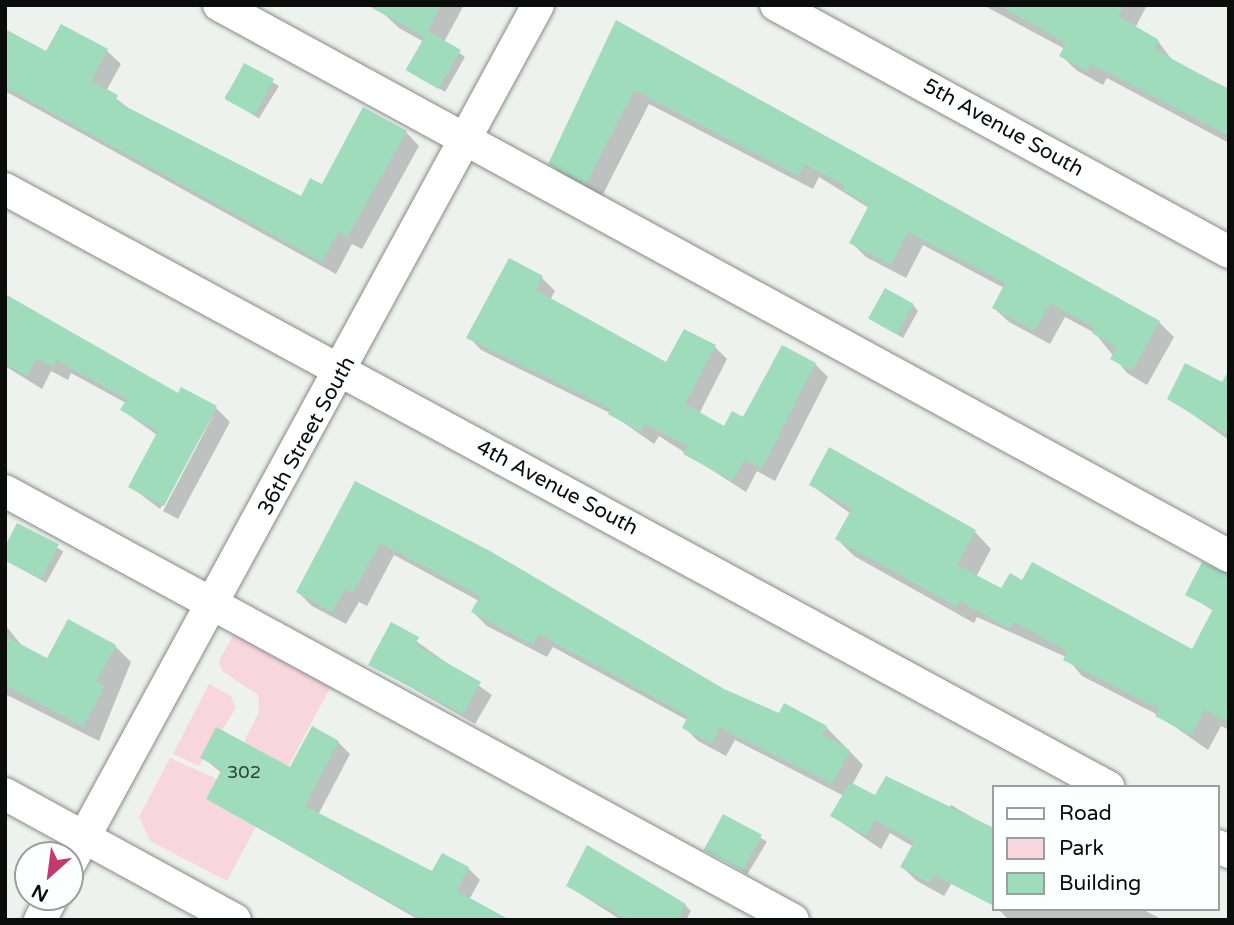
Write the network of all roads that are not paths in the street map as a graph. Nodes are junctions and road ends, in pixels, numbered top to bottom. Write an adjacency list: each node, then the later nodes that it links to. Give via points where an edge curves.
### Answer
1 (219, 5): 4 (street)
2 (538, 5): 4 (street, 36th Street South)
3 (776, 5): 6 (street, 5th Avenue South)
4 (467, 140): 7 (street, 36th Street South); 9 (street)
5 (5, 189): 7 (street, 4th Avenue South)
6 (1229, 251)
7 (343, 372): 10 (street, 36th Street South); 11 (street, 4th Avenue South)
8 (5, 491): 10 (street)
9 (1229, 556)
10 (214, 604): 14 (street, 36th Street South); 17 (street)
11 (1104, 785)
12 (5, 794): 13 (street)
13 (65, 841)
14 (82, 841)
15 (84, 853): 16 (street)
16 (235, 920)
17 (793, 920)

